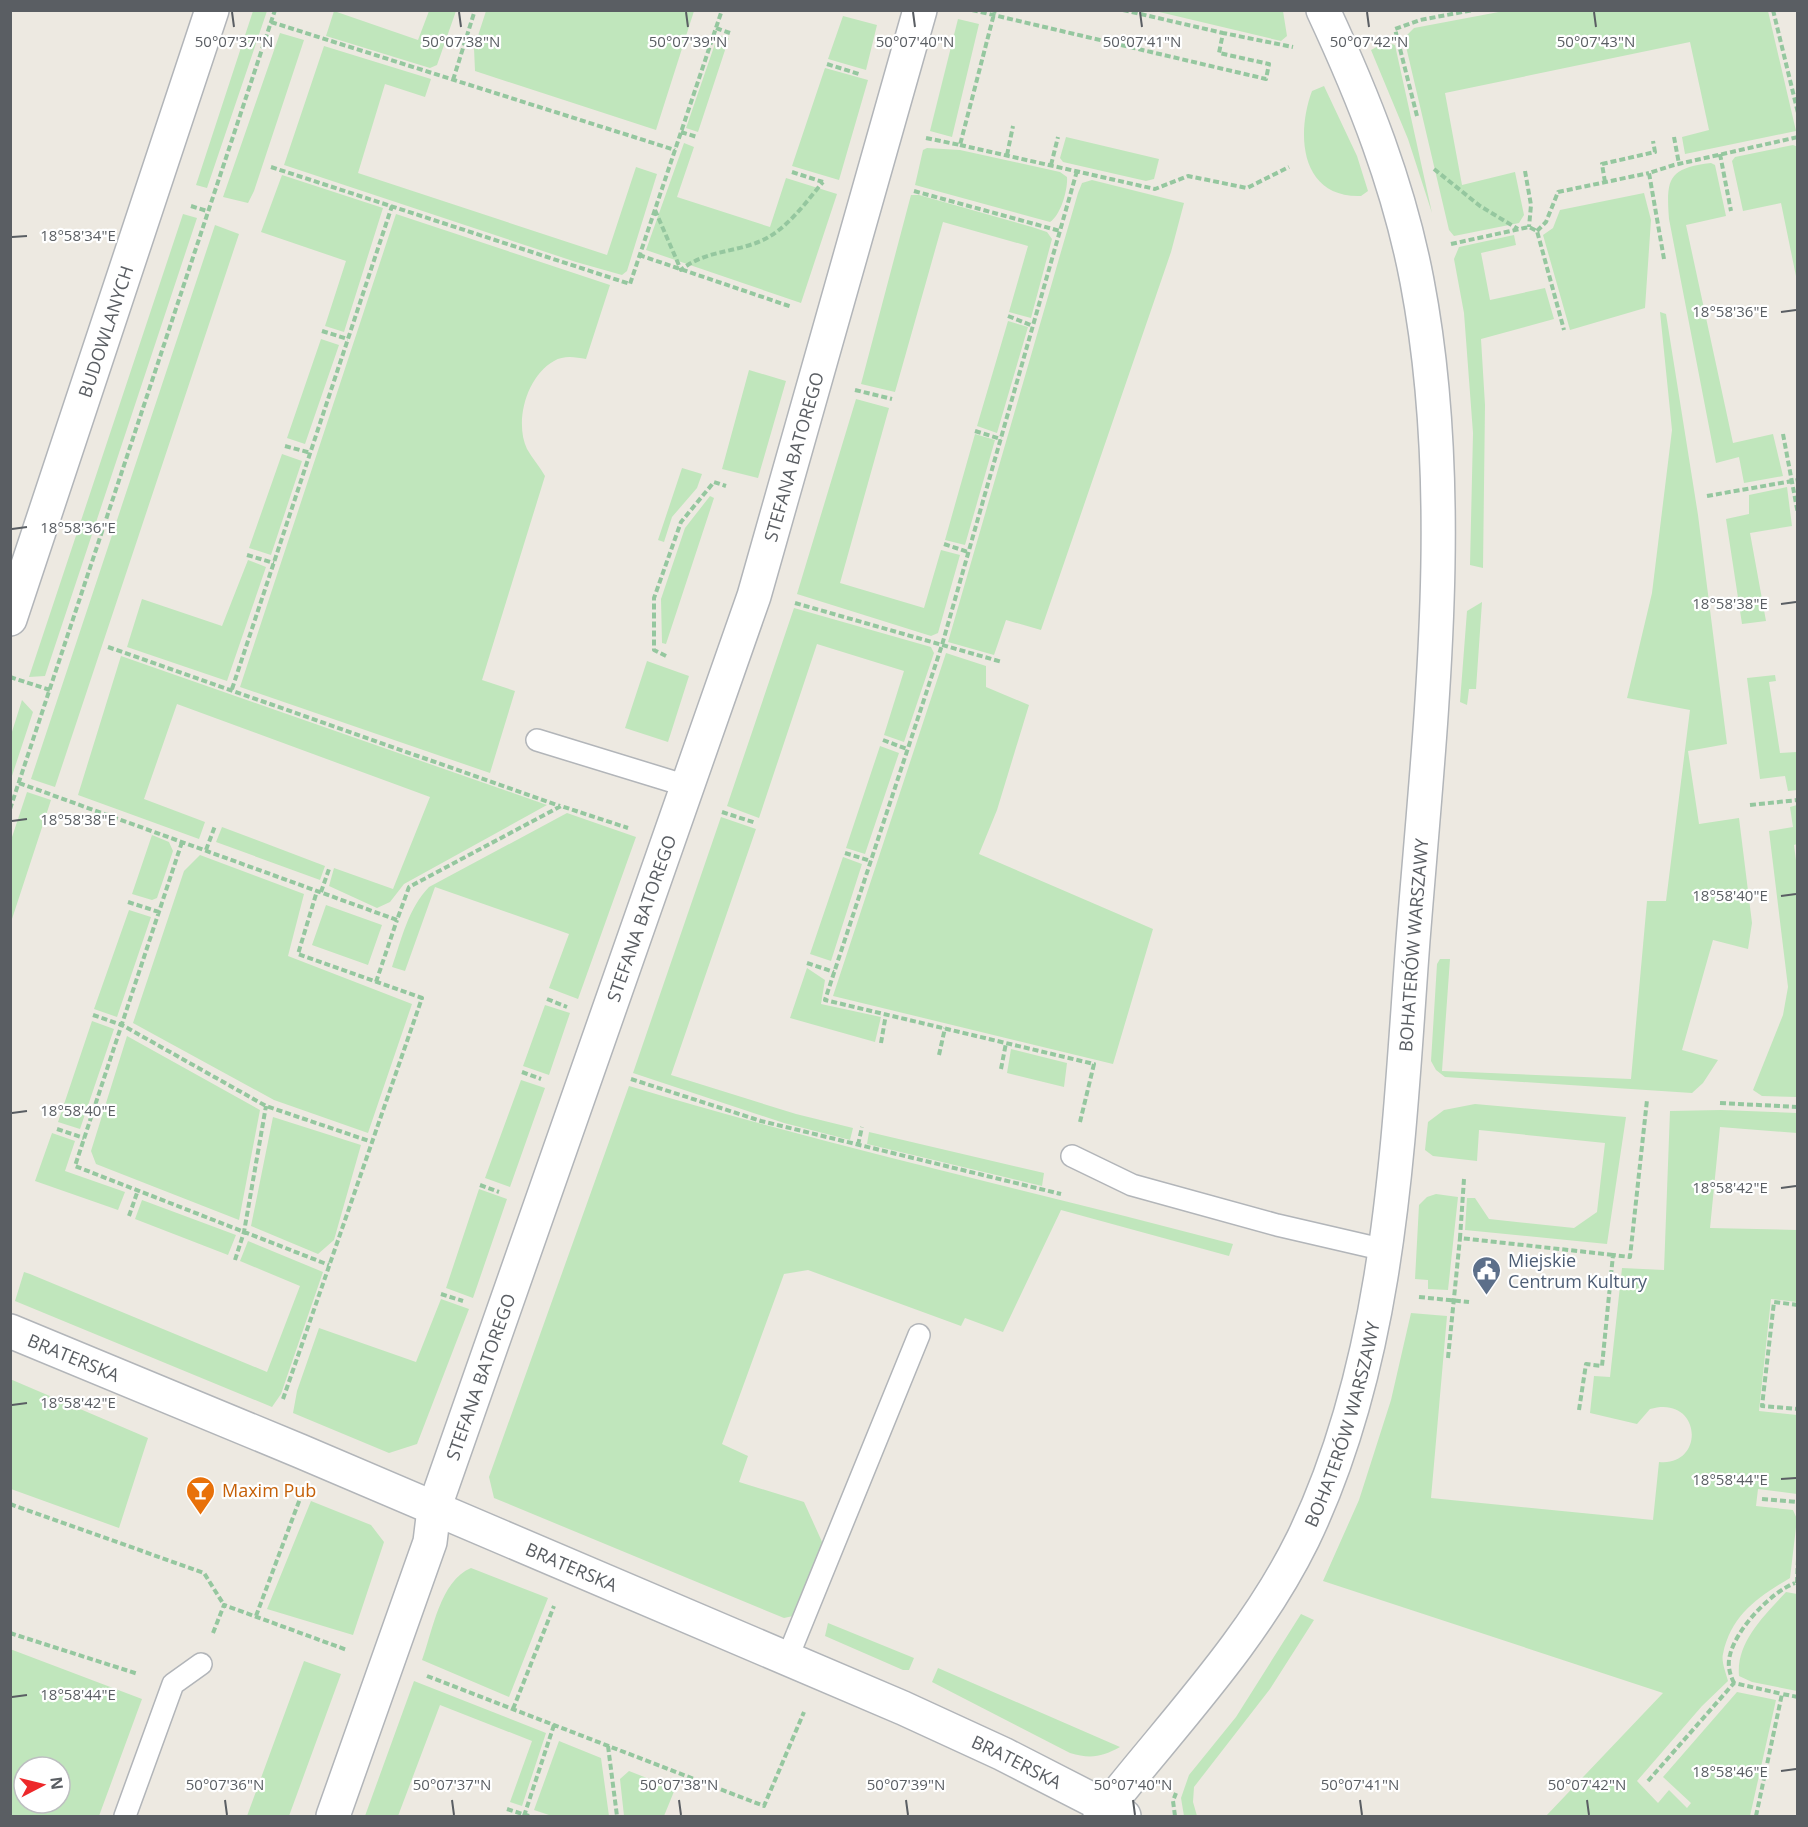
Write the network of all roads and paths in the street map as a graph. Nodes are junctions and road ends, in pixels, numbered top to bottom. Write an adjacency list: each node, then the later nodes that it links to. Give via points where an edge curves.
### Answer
1 (212, 10): 80 (street, BUDOWLANYCH)
2 (275, 10): 12 (path)
3 (475, 10): 20 (path)
4 (722, 10): 13 (path)
5 (920, 10): 92 (street, STEFANA BATOREGO, via 754,596)
6 (972, 10): 11 (path)
7 (1123, 10): 16 (path)
8 (1473, 10): 14 (path)
9 (1325, 11): 138 (street, BOHATERÓW WARSZAWY, via 1385,155 1403,212 1418,285 1434,420 1438,571 1409,1000)
10 (1773, 11): 21 (path)
11 (995, 13): 16 (path, via 1266,79 1269,64 1219,53); 30 (path)
12 (272, 22): 20 (path); 87 (path)
13 (716, 28): 15 (path); 23 (path)
14 (1395, 29)
15 (730, 33)
16 (1223, 33): 17 (path)
17 (1293, 49)
18 (827, 64): 19 (path)
19 (865, 75)
20 (453, 80): 31 (path)
21 (1797, 113)
22 (1013, 126): 33 (path)
23 (681, 132): 24 (path); 31 (path)
24 (697, 136)
25 (921, 137): 30 (path)
26 (1058, 137): 35 (path)
27 (1674, 137): 34 (path)
28 (1797, 137): 32 (path)
29 (1653, 141): 44 (path, via 1655,152 1602,164)
30 (960, 145): 33 (path)
31 (675, 150): 48 (path)
32 (1720, 154): 34 (path); 49 (path)
33 (1007, 155): 35 (path)
34 (1679, 164): 42 (path)
35 (1052, 165): 39 (path)
36 (1429, 165): 51 (path, via 1480,206)
37 (271, 167): 47 (path)
38 (1289, 167): 39 (path, via 1247,188 1188,176 1155,189)
39 (1077, 171): 52 (path)
40 (1525, 171): 50 (path, via 1531,205)
41 (792, 172): 43 (path)
42 (1649, 174): 44 (path); 56 (path)
43 (823, 182): 45 (path); 57 (path, via 793,218 765,239 695,259)
44 (1605, 182): 53 (path, via 1558,192 1546,222)
45 (833, 185)
46 (907, 189): 52 (path)
47 (392, 206): 55 (path, via 630,284); 63 (path)
48 (655, 209): 55 (path); 57 (path)
49 (1731, 211)
50 (1529, 227): 51 (path); 53 (path)
51 (1518, 229): 54 (path)
52 (1060, 231): 60 (path)
53 (1537, 231): 61 (path)
54 (1448, 245)
55 (639, 255): 57 (path)
56 (1664, 259)
57 (681, 270): 58 (path)
58 (798, 309)
59 (1008, 316): 60 (path)
60 (1033, 326): 68 (path)
61 (1564, 330)
62 (322, 331): 63 (path)
63 (348, 339): 70 (path)
64 (853, 389): 65 (path)
65 (892, 399)
66 (975, 431): 68 (path)
67 (1783, 434): 71 (path)
68 (1001, 439): 76 (path)
69 (285, 446): 70 (path)
70 (310, 453): 78 (path)
71 (1795, 480): 73 (path); 74 (path)
72 (726, 486): 83 (path, via 714,482 681,522 654,598 654,650)
73 (1707, 496)
74 (1797, 514)
75 (944, 544): 76 (path)
76 (968, 552): 81 (path)
77 (247, 555): 78 (path)
78 (274, 563): 86 (path)
79 (788, 601): 81 (path)
80 (10, 619)
81 (942, 645): 84 (path); 90 (path)
82 (108, 647): 86 (path)
83 (666, 656)
84 (1002, 662)
85 (10, 676): 87 (path)
86 (232, 689): 95 (path)
87 (50, 690): 91 (path)
88 (537, 740): 92 (lane)
89 (883, 740): 90 (path)
90 (907, 749): 104 (path)
91 (19, 783): 96 (path); 101 (path)
92 (687, 786): 156 (street, STEFANA BATOREGO)
93 (1797, 800): 94 (path)
94 (1750, 805)
95 (561, 806): 100 (path); 109 (path, via 409,887)
96 (10, 809)
97 (719, 810): 98 (path)
98 (756, 823)
99 (215, 825): 102 (path)
100 (634, 830)
101 (182, 842): 102 (path); 108 (path)
102 (206, 850): 106 (path)
103 (845, 853): 104 (path)
104 (870, 861): 111 (path)
105 (329, 869): 106 (path)
106 (319, 892): 109 (path); 112 (path, via 298,954)
107 (128, 902): 108 (path)
108 (159, 912): 115 (path)
109 (397, 920): 112 (path)
110 (807, 963): 111 (path)
111 (834, 972): 113 (path, via 825,1000)
112 (376, 982): 129 (path, via 422,998)
113 (886, 1014): 116 (path); 118 (path)
114 (93, 1015): 115 (path)
115 (122, 1025): 124 (path); 128 (path)
116 (945, 1028): 117 (path); 119 (path)
117 (1006, 1042): 120 (path); 131 (path, via 1094,1064)
118 (880, 1043)
119 (939, 1055)
120 (1001, 1070)
121 (624, 1077): 130 (path, via 761,1121)
122 (1647, 1100): 139 (path, via 1630,1257)
123 (1720, 1103): 125 (path)
124 (266, 1106): 129 (path); 136 (path)
125 (1797, 1107)
126 (862, 1128): 130 (path)
127 (57, 1129): 128 (path)
128 (84, 1138): 133 (path, via 75,1166)
129 (372, 1142): 141 (path)
130 (858, 1145): 134 (path)
131 (1072, 1156): 138 (lane, via 1132,1185)
132 (1464, 1179): 137 (path)
133 (138, 1190): 135 (path); 136 (path)
134 (1070, 1196)
135 (129, 1216)
136 (244, 1232): 140 (path); 141 (path)
137 (1460, 1238): 139 (path); 143 (path)
138 (1385, 1250): 179 (street, BOHATERÓW WARSZAWY, via 1357,1385 1303,1539 1229,1659)
139 (1614, 1255): 151 (path, via 1602,1366 1586,1364)
140 (235, 1260)
141 (329, 1265): 149 (path)
142 (1417, 1297): 143 (path)
143 (1454, 1301): 144 (path); 148 (path)
144 (1469, 1302)
145 (1797, 1305): 150 (path, via 1774,1302 1762,1406)
146 (10, 1331): 156 (street, BRATERSKA)
147 (919, 1335): 165 (lane)
148 (1448, 1358)
149 (281, 1403)
150 (1797, 1409)
151 (1579, 1410)
152 (304, 1490): 161 (path)
153 (1762, 1499): 154 (path)
154 (1797, 1503)
155 (10, 1504): 160 (path, via 204,1573)
156 (434, 1509): 165 (street, BRATERSKA); 181 (street, STEFANA BATOREGO, via 430,1542)
157 (1797, 1559): 158 (path)
158 (1796, 1583): 168 (path, via 1779,1589 1750,1618 1730,1655 1729,1671)
159 (558, 1597): 173 (path)
160 (224, 1605): 161 (path); 163 (path)
161 (256, 1616): 164 (path)
162 (10, 1633): 169 (path)
163 (211, 1639)
164 (349, 1651)
165 (787, 1659): 179 (street, BRATERSKA, via 903,1708)
166 (201, 1664): 169 (lane)
167 (422, 1674): 173 (path)
168 (1734, 1683): 170 (path); 176 (path)
169 (173, 1684): 180 (lane)
170 (1782, 1694): 171 (path); 185 (path)
171 (1797, 1697)
172 (807, 1703): 175 (path, via 764,1806)
173 (513, 1709): 174 (path)
174 (554, 1725): 175 (path); 182 (path)
175 (608, 1746): 183 (path)
176 (1648, 1781)
177 (1179, 1782): 184 (path, via 1173,1801)
178 (507, 1809): 182 (path)
179 (1111, 1813)
180 (125, 1816)
181 (333, 1816)
182 (526, 1816)
183 (617, 1816)
184 (1175, 1816)
185 (1756, 1816)

